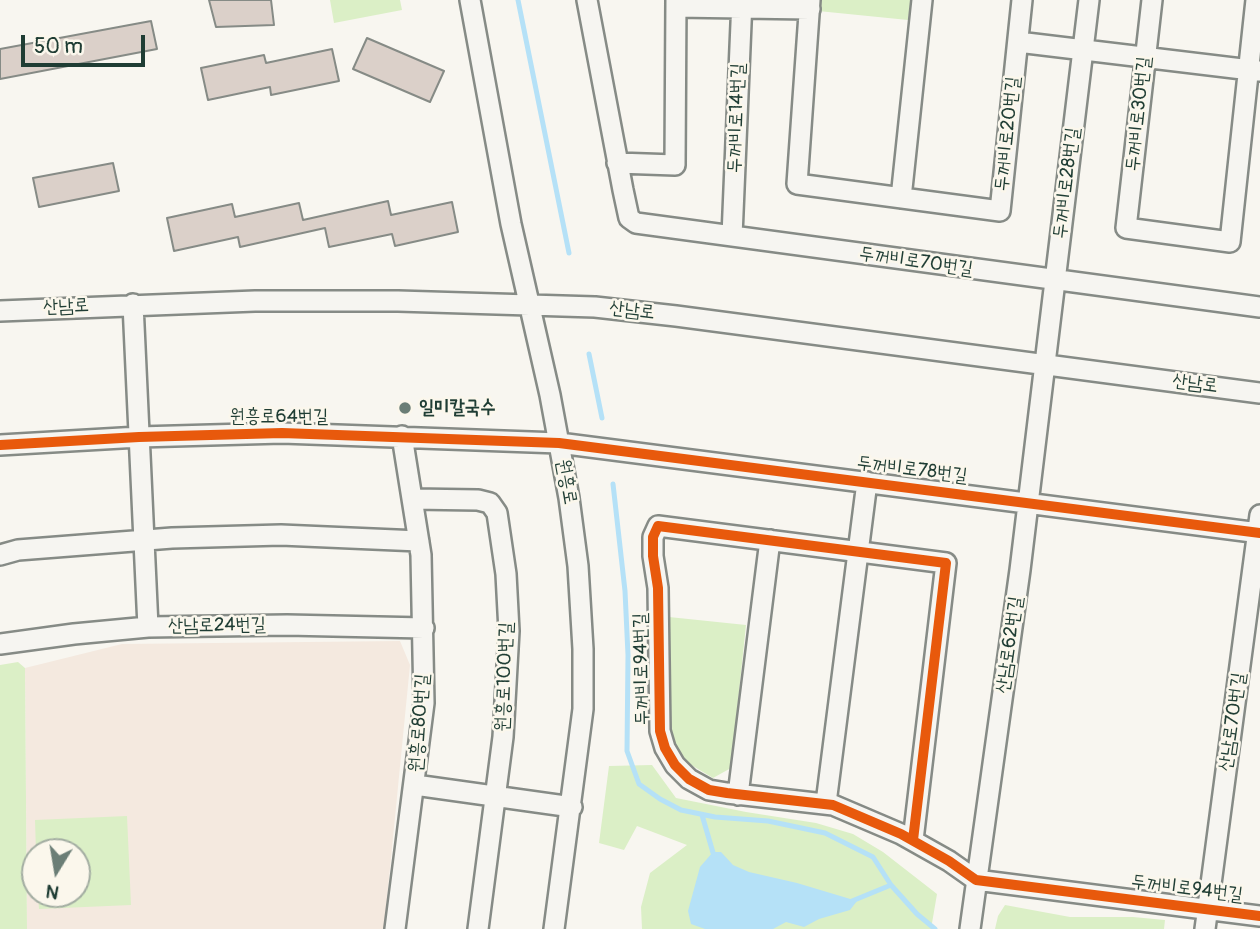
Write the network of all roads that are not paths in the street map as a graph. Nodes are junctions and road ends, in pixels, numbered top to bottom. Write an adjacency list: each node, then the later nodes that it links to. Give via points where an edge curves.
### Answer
1 (470, 0): 19 (street, 원흥로)
2 (587, 0): 15 (street, 두꺼비로70번길)
3 (922, 0): 16 (street)
4 (1022, 0): 11 (street, 두꺼비로20번길)
5 (1088, 0): 12 (street, 두꺼비로28번길)
6 (1152, 0): 13 (street, 두꺼비로30번길)
7 (1256, 0): 14 (street)
8 (676, 3): 9 (street); 15 (street, via 675,165)
9 (742, 4): 10 (street); 17 (street, 두꺼비로14번길)
10 (810, 4): 16 (street, 두꺼비로20번길, via 797,184)
11 (1018, 42): 12 (street); 16 (street, 두꺼비로20번길, via 1000,211)
12 (1083, 50): 13 (street); 18 (street, 두꺼비로28번길)
13 (1146, 58): 14 (street); 14 (street, 두꺼비로30번길, via 1126,228 1230,242)
14 (1254, 71)
15 (618, 163): 17 (street, 두꺼비로70번길, via 629,218 636,223)
16 (901, 198)
17 (732, 236): 18 (street, 두꺼비로70번길)
18 (1056, 281): 21 (street, 두꺼비로70번길); 23 (street, 두꺼비로28번길)
19 (529, 303): 20 (street, 산남로); 23 (street, 산남로, via 676,316); 27 (street, 원흥로)
20 (132, 304): 22 (street, 산남로); 26 (street, 산남로24번길)
21 (1260, 307)
22 (0, 311)
23 (1046, 365): 24 (street, 산남로); 31 (street, 산남로62번길)
24 (1260, 393)
25 (402, 436): 26 (street, 원흥로64번길); 27 (street, 원흥로64번길); 30 (street, 원흥로80번길)
26 (139, 437): 28 (street, 원흥로64번길); 33 (street, 산남로24번길)
27 (559, 443): 29 (street, 두꺼비로78번길); 45 (street, 원흥로, via 578,566 583,649 583,709)
28 (0, 445)
29 (867, 482): 31 (street, 두꺼비로78번길); 36 (street)
30 (413, 499): 35 (street, 원흥로80번길); 43 (street, 원흥로100번길, via 478,500 490,503 497,513 509,631)
31 (1029, 503): 32 (street, 두꺼비로78번길); 47 (street, 산남로62번길)
32 (1259, 527): 49 (street, 산남로70번길)
33 (144, 540): 35 (street, via 281,535); 37 (street); 38 (street, 산남로24번길)
34 (770, 540): 36 (street); 42 (street); 42 (street, 두꺼비로94번길, via 658,526 653,537 660,731 665,748 689,779 709,790)
35 (419, 541): 39 (street, 원흥로80번길)
36 (858, 552): 44 (street); 46 (street, via 947,563)
37 (9, 553)
38 (148, 627): 39 (street, 산남로24번길); 40 (street, 산남로24번길)
39 (424, 628): 41 (street, 원흥로80번길, via 424,703)
40 (0, 644)
41 (415, 785): 43 (street, 원흥로80번길); 51 (street)
42 (738, 795): 44 (street, 두꺼비로94번길)
43 (497, 797): 45 (street, 원흥로80번길); 52 (street, 원흥로100번길)
44 (825, 803): 46 (street, 두꺼비로94번길)
45 (572, 807): 53 (street, 원흥로)
46 (912, 840): 47 (street, 두꺼비로94번길)
47 (976, 880): 49 (street, 두꺼비로94번길); 50 (street, 산남로62번길)
48 (1260, 916): 49 (street, 두꺼비로94번길)
49 (1206, 919)
50 (970, 926)
51 (395, 929)
52 (478, 929)
53 (554, 929)

